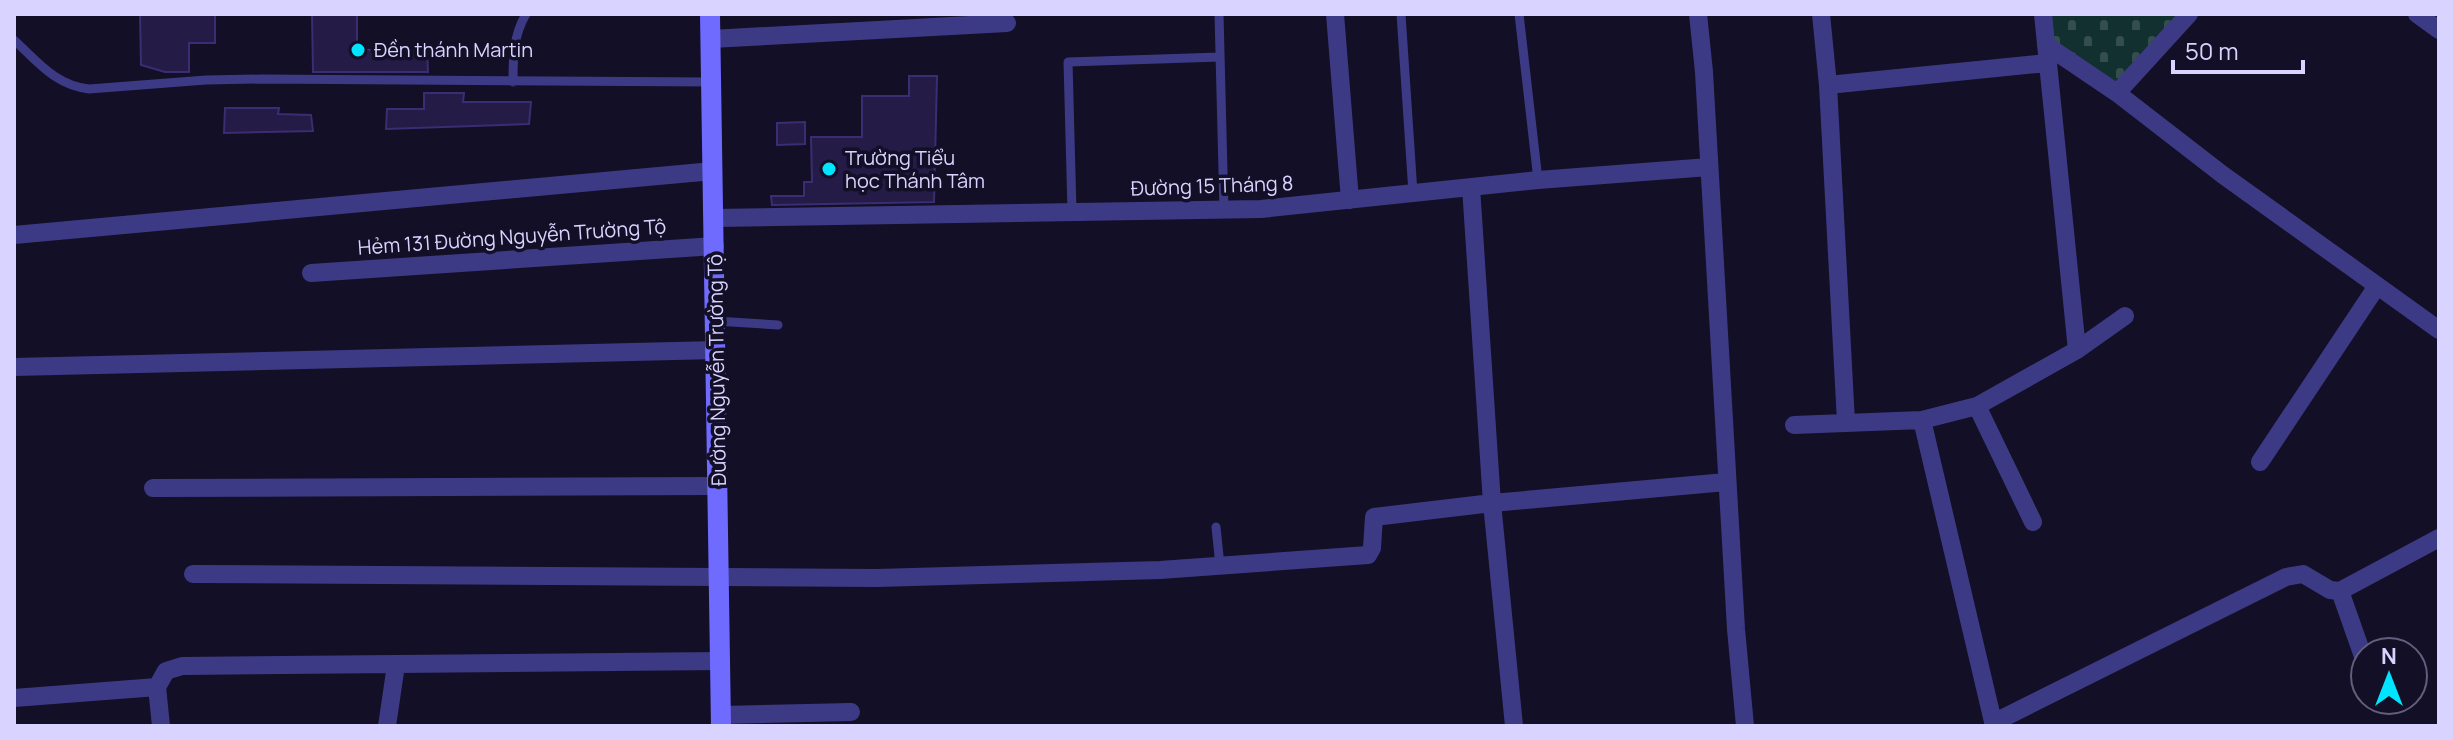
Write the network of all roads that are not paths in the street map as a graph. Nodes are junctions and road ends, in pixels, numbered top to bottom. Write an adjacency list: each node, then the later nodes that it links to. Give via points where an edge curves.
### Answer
1 (526, 14): 18 (lane, via 514,43)
2 (710, 14): 14 (main road, Đường Nguyễn Trường Tộ)
3 (1219, 14): 17 (lane)
4 (1335, 14): 27 (street)
5 (1401, 14): 26 (lane)
6 (1519, 14): 24 (lane)
7 (1698, 14): 22 (street)
8 (1821, 14): 20 (street)
9 (2043, 14): 16 (street)
10 (2189, 14): 21 (street)
11 (2417, 14): 13 (street)
12 (1007, 23): 14 (street)
13 (2439, 30)
14 (711, 39): 19 (main road, Đường Nguyễn Trường Tộ)
15 (14, 40): 18 (lane, via 58,81 89,89 206,80)
16 (2046, 54): 20 (street); 21 (street); 40 (street)
17 (1220, 57): 28 (lane, via 1068,62); 29 (lane)
18 (513, 82): 19 (lane)
19 (712, 82): 23 (main road, Đường Nguyễn Trường Tộ)
20 (1828, 85): 44 (street)
21 (2117, 93): 34 (street)
22 (1709, 167): 24 (street, Đường 15 Tháng 8); 47 (street)
23 (713, 171): 30 (main road, Đường Nguyễn Trường Tộ); 31 (street)
24 (1538, 180): 25 (street, Đường 15 Tháng 8)
25 (1471, 187): 26 (street, Đường 15 Tháng 8); 50 (street)
26 (1413, 193): 27 (street, Đường 15 Tháng 8)
27 (1350, 200): 29 (street, Đường 15 Tháng 8)
28 (1072, 211): 29 (street, Đường 15 Tháng 8); 30 (street, Đường 15 Tháng 8)
29 (1224, 211)
30 (714, 218): 32 (main road, Đường Nguyễn Trường Tộ)
31 (14, 235)
32 (715, 246): 33 (street, Hẻm 131 Đường Nguyễn Trường Tộ); 36 (main road, Đường Nguyễn Trường Tộ)
33 (311, 273)
34 (2377, 286): 38 (street); 46 (street)
35 (2125, 316): 40 (street)
36 (715, 321): 37 (lane); 39 (main road, Đường Nguyễn Trường Tộ)
37 (778, 325)
38 (2439, 330)
39 (716, 350): 41 (street); 48 (main road, Đường Nguyễn Trường Tộ)
40 (2077, 350): 42 (street)
41 (14, 367)
42 (1977, 406): 43 (street); 51 (street)
43 (1922, 420): 44 (street); 65 (street)
44 (1846, 422): 45 (street)
45 (1794, 425)
46 (2260, 462)
47 (1726, 482): 50 (street); 69 (street)
48 (718, 486): 49 (street); 56 (main road, Đường Nguyễn Trường Tộ)
49 (153, 488)
50 (1492, 503): 54 (street, via 1374,517 1368,555); 68 (street)
51 (2033, 522)
52 (1216, 527): 54 (lane)
53 (2439, 538): 57 (street)
54 (1220, 566): 56 (street)
55 (193, 574): 56 (street)
56 (719, 578): 59 (main road, Đường Nguyễn Trường Tộ)
57 (2340, 591): 58 (street); 65 (street, via 2303,574 2286,577)
58 (2356, 636)
59 (721, 661): 60 (street); 64 (main road, Đường Nguyễn Trường Tộ)
60 (396, 665): 61 (street, via 182,666 166,671); 67 (street)
61 (157, 687): 62 (street); 66 (street)
62 (14, 698)
63 (851, 712): 64 (street)
64 (721, 720)
65 (1994, 725)
66 (161, 726)
67 (387, 726)
68 (1514, 726)
69 (1745, 726)

